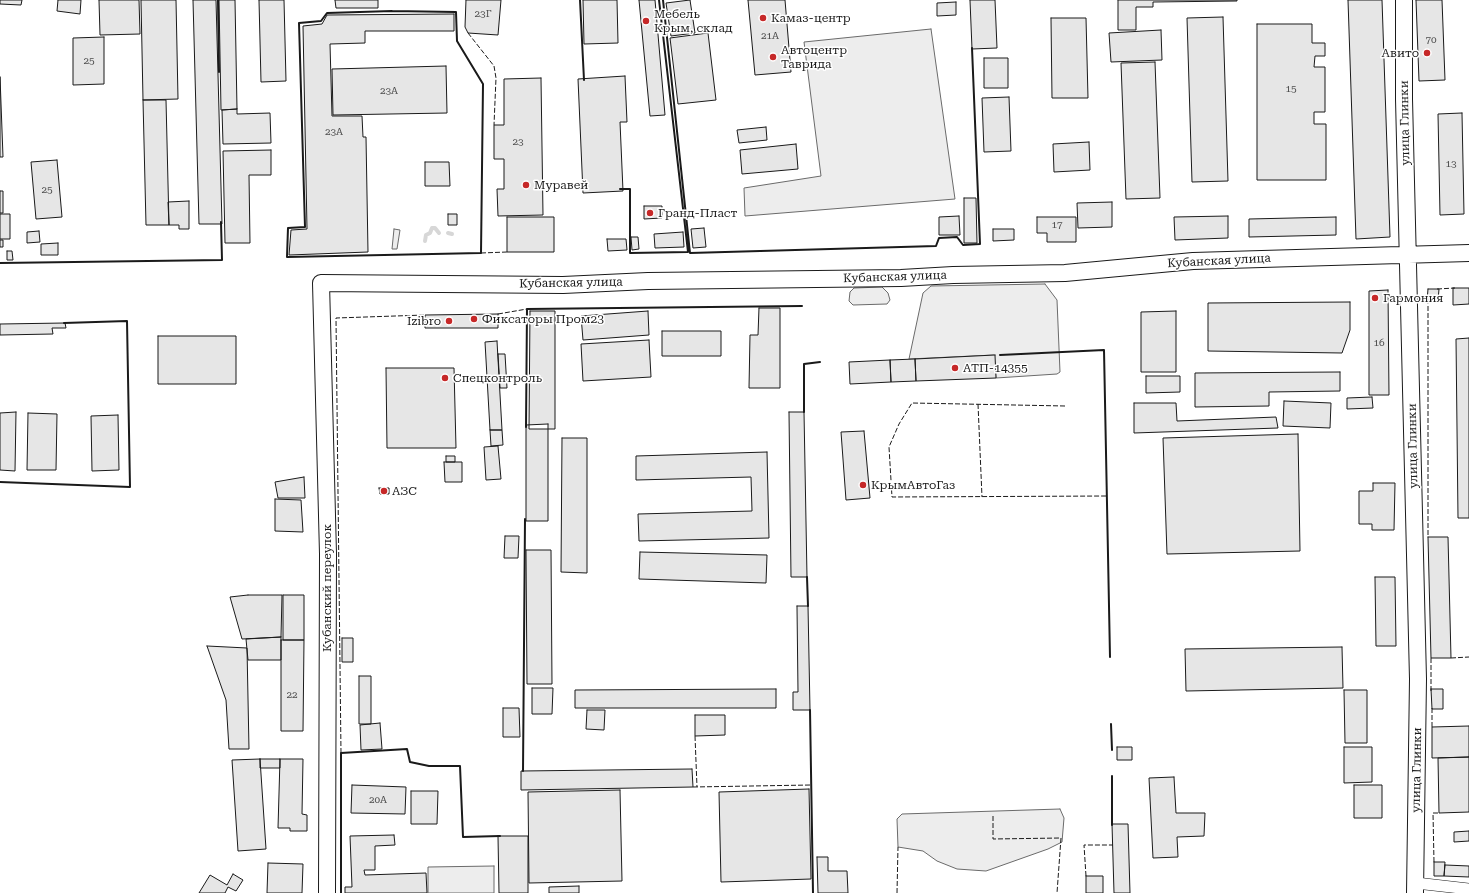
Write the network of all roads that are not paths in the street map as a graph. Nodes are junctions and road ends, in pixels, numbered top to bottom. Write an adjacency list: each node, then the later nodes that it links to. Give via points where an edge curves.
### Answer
1 (1404, 0): 3 (main road, улица Глинки)
2 (1469, 254): 3 (main road, Кубанская улица)
3 (1408, 255): 4 (main road, Кубанская улица, via 1193,261 1065,273 901,278 648,281 563,285); 5 (main road, улица Глинки, via 1418,679)
4 (321, 283): 7 (main road, Кубанский переулок, via 328,554)
5 (1416, 888): 6 (street)
6 (1469, 889)
7 (327, 893)

